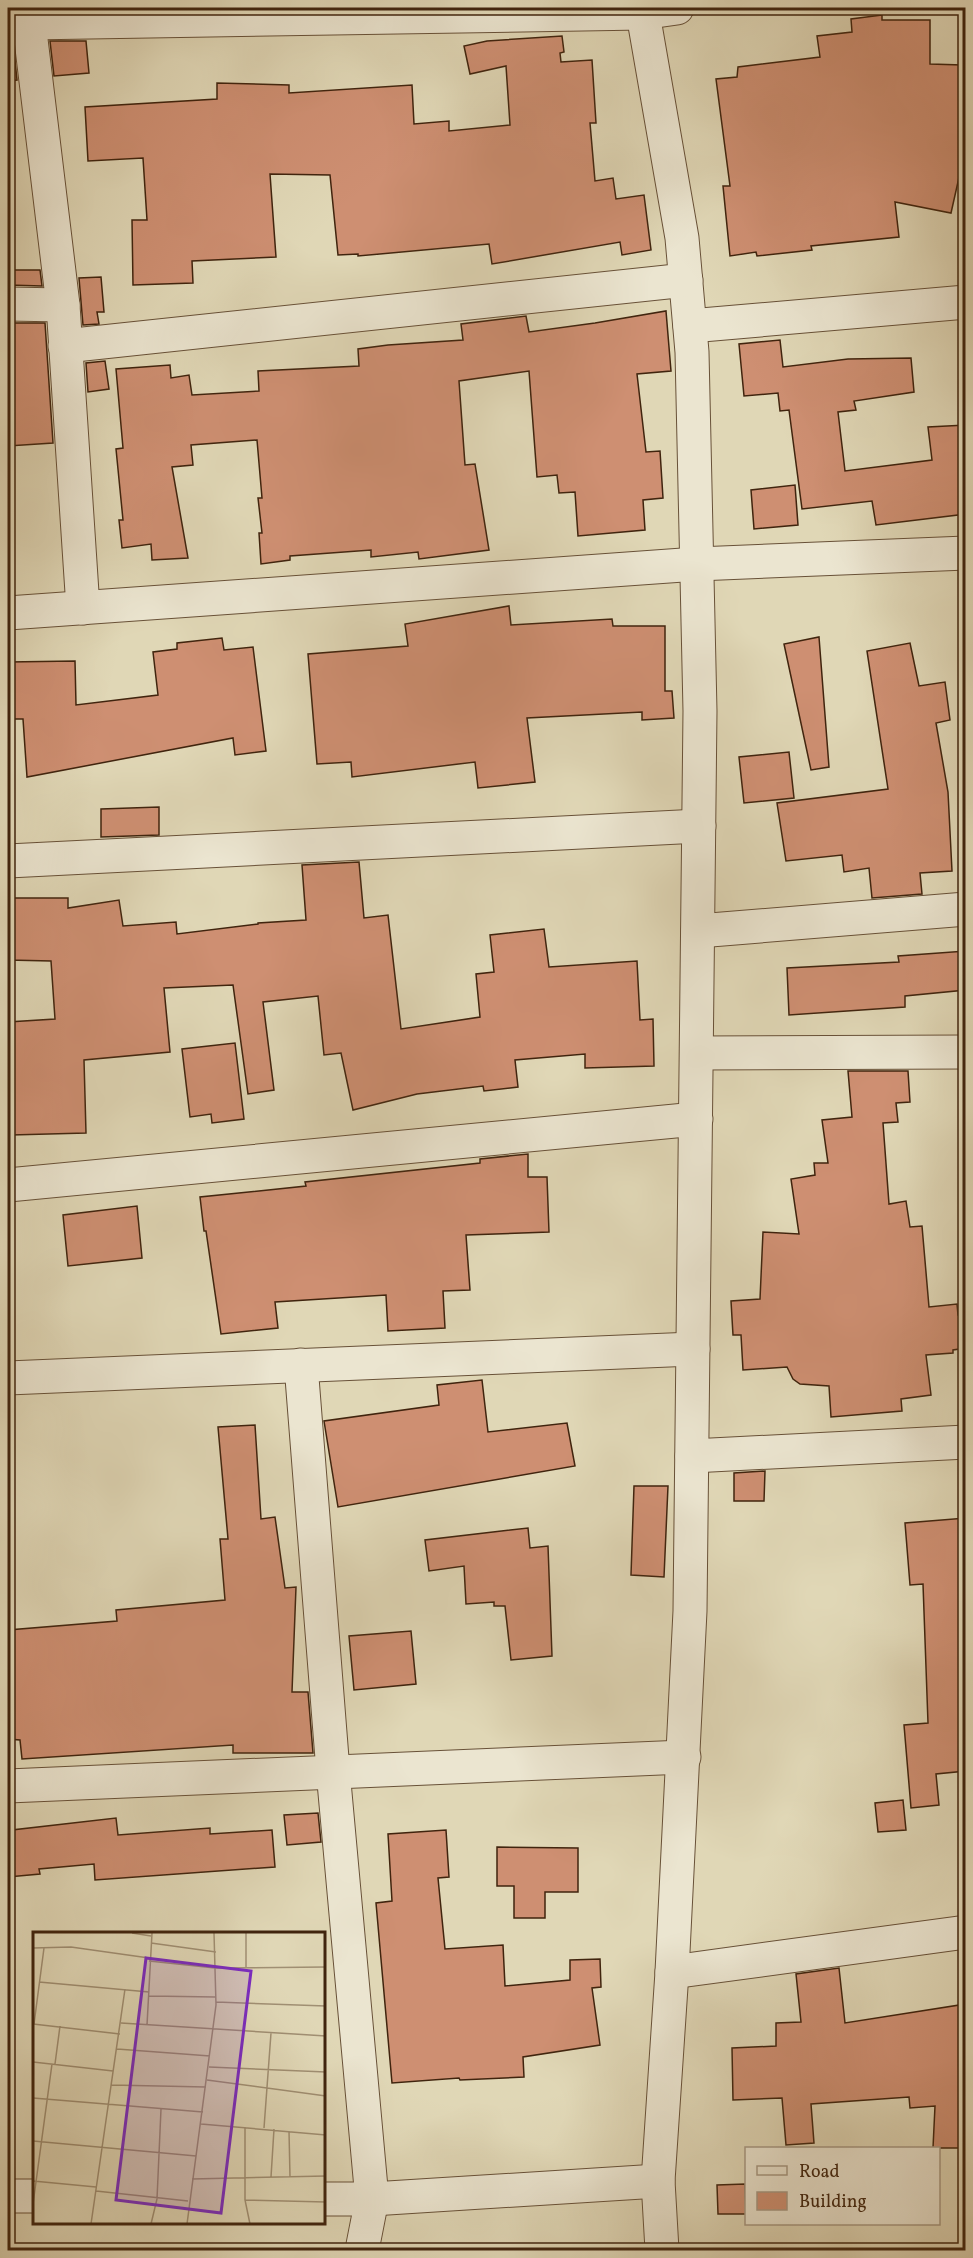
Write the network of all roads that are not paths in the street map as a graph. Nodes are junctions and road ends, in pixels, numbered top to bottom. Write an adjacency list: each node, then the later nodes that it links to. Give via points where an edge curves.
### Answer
1 (677, 8): 2 (street)
2 (642, 10): 3 (street); 5 (street)
3 (184, 14): 4 (street)
4 (29, 15): 8 (street)
5 (686, 280): 9 (street); 10 (street)
6 (966, 302): 9 (street)
7 (8, 304): 8 (street)
8 (63, 305): 10 (street)
9 (690, 326): 12 (street)
10 (65, 346): 13 (street)
11 (966, 553): 12 (street)
12 (697, 564): 13 (street); 15 (street)
13 (83, 608): 14 (street)
14 (8, 613)
15 (699, 826): 16 (street); 18 (street)
16 (8, 861)
17 (966, 909): 18 (street)
18 (698, 931): 20 (street)
19 (966, 1052): 20 (street)
20 (697, 1053): 21 (street)
21 (696, 1119): 22 (street); 23 (street)
22 (8, 1185)
23 (693, 1348): 24 (street); 27 (street)
24 (301, 1365): 25 (street); 29 (street)
25 (8, 1378)
26 (966, 1442): 27 (street)
27 (692, 1456): 28 (street)
28 (684, 1757): 29 (street); 32 (street)
29 (333, 1771): 30 (street); 37 (street)
30 (8, 1786)
31 (966, 1932): 32 (street)
32 (672, 1972): 33 (street)
33 (658, 2181): 37 (street); 39 (street)
34 (8, 2196): 35 (street)
35 (33, 2196)
36 (326, 2199): 37 (street)
37 (372, 2199): 38 (street)
38 (362, 2250)
39 (662, 2250)

